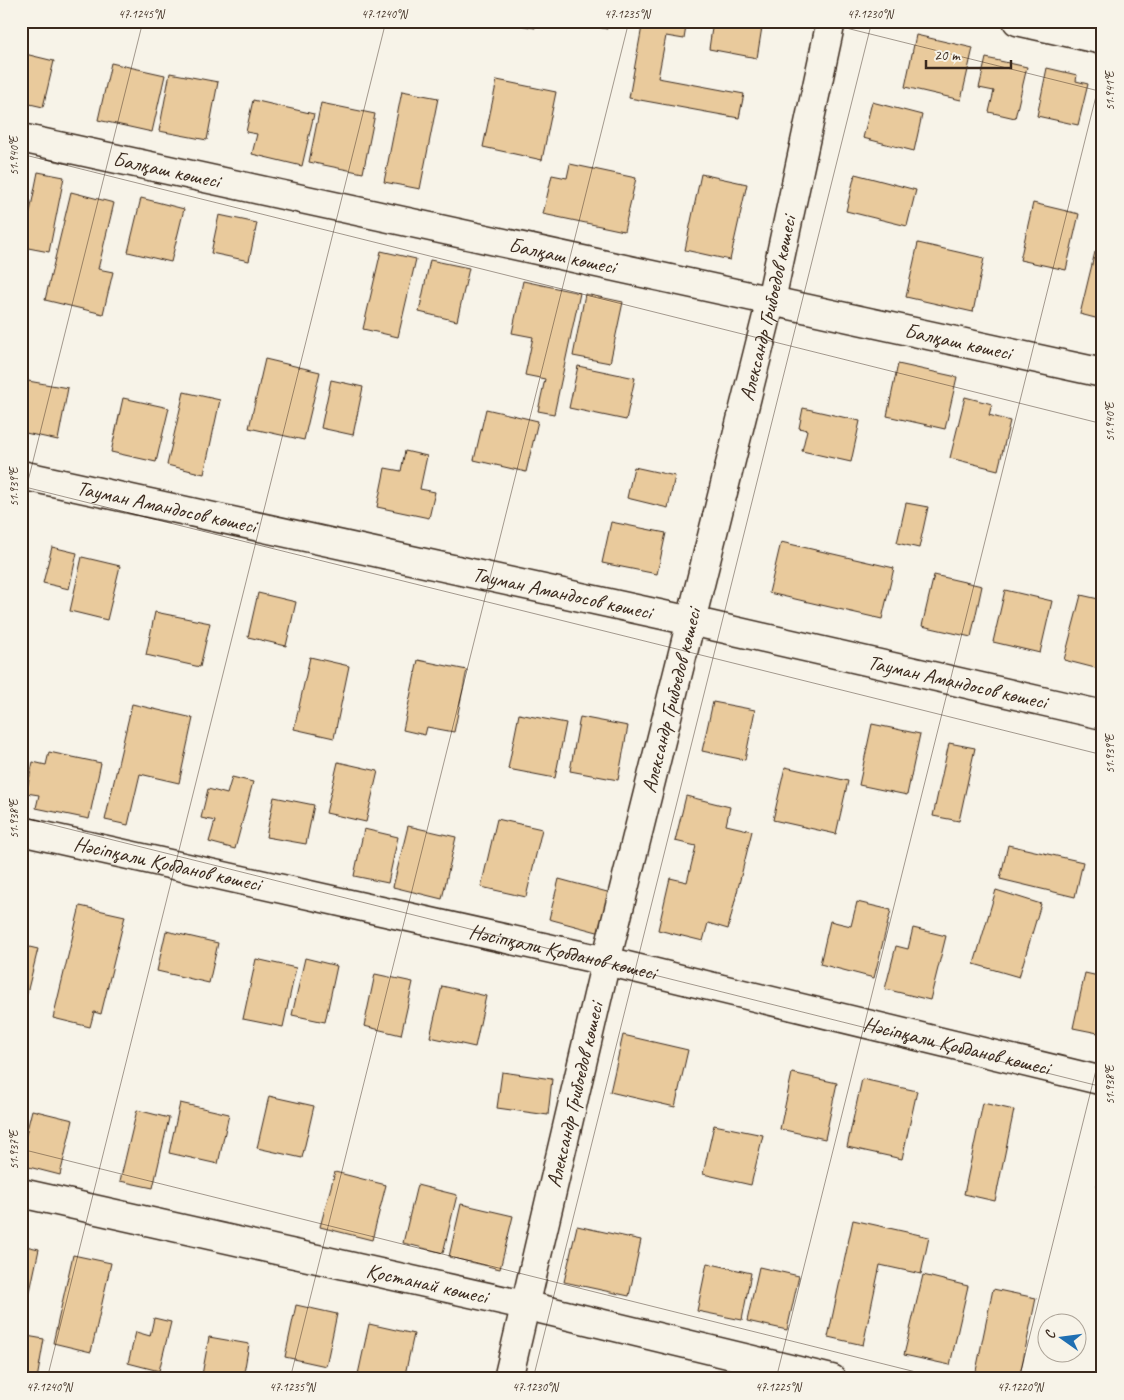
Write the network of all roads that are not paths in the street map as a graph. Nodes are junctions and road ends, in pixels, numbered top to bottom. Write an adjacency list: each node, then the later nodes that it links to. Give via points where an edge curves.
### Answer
1 (831, 21): 5 (street, Александр Грибоедов көшесі)
2 (1017, 21): 3 (street)
3 (1103, 40)
4 (21, 138): 5 (street, Балқаш көшесі)
5 (771, 300): 6 (street, Балқаш көшесі); 8 (street, Александр Грибоедов көшесі)
6 (1103, 373)
7 (21, 475): 8 (street, Тауман Амандосов көшесі)
8 (691, 621): 9 (street, Тауман Амандосов көшесі); 11 (street, Александр Грибоедов көшесі)
9 (1103, 715)
10 (21, 831): 11 (street, Нәсіпқали Қобданов көшесі)
11 (606, 961): 12 (street, Нәсіпқали Қобданов көшесі); 14 (street, Александр Грибоедов көшесі)
12 (1103, 1081)
13 (21, 1193): 14 (street, Қостанай көшесі)
14 (524, 1305): 15 (street, Александр Грибоедов көшесі); 16 (street, Қостанай көшесі)
15 (508, 1379)
16 (832, 1379)

